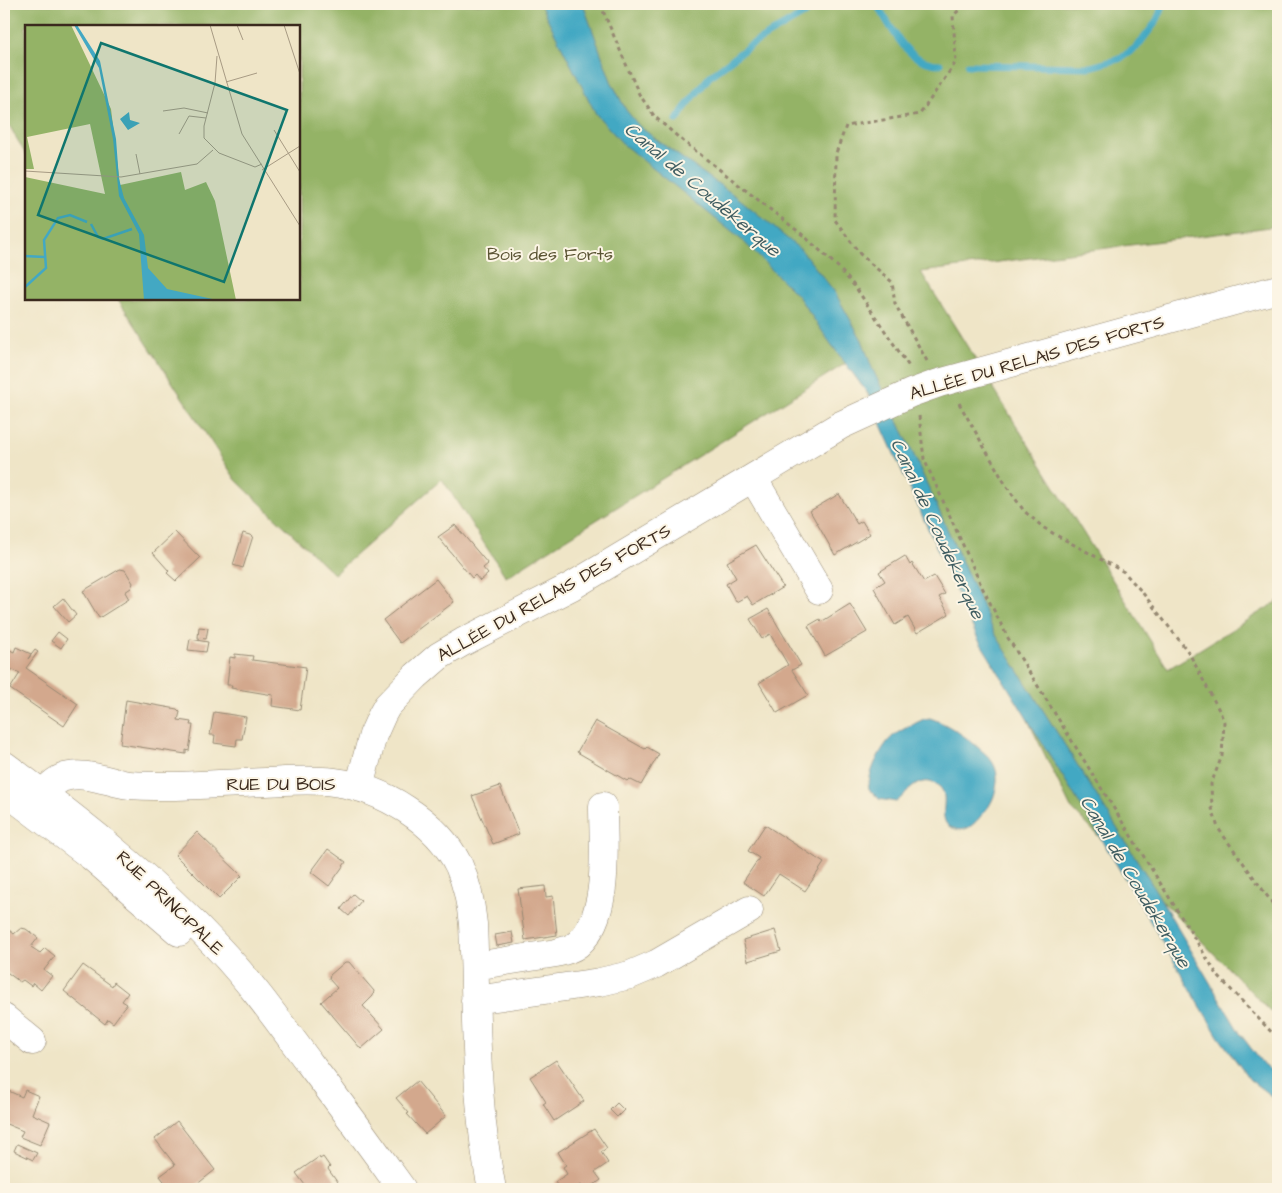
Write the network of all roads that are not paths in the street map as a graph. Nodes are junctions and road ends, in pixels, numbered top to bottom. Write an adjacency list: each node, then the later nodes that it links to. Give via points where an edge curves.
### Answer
1 (1278, 289): 2 (street, ALLÉE DU RELAIS DES FORTS, via 928,387 842,425)
2 (753, 478): 3 (street); 5 (street, ALLÉE DU RELAIS DES FORTS, via 572,586 464,642 428,665 387,706 374,735)
3 (819, 590)
4 (7, 783): 6 (street, RUE PRINCIPALE)
5 (359, 787): 6 (street, RUE DU BOIS, via 306,780 152,786 69,776 53,783); 9 (street, RUE DU BOIS, via 396,804 421,821 453,856 470,900)
6 (37, 802): 13 (street, RUE PRINCIPALE, via 175,929 311,1065)
7 (603, 806): 9 (street, via 600,900 594,919 577,945 556,954)
8 (749, 910): 10 (street, via 630,976)
9 (475, 966): 10 (street, RUE DU BOIS)
10 (475, 1000): 14 (street, RUE DU BOIS, via 480,1109)
11 (4, 1018): 12 (street)
12 (32, 1041)
13 (402, 1189)
14 (492, 1189)

